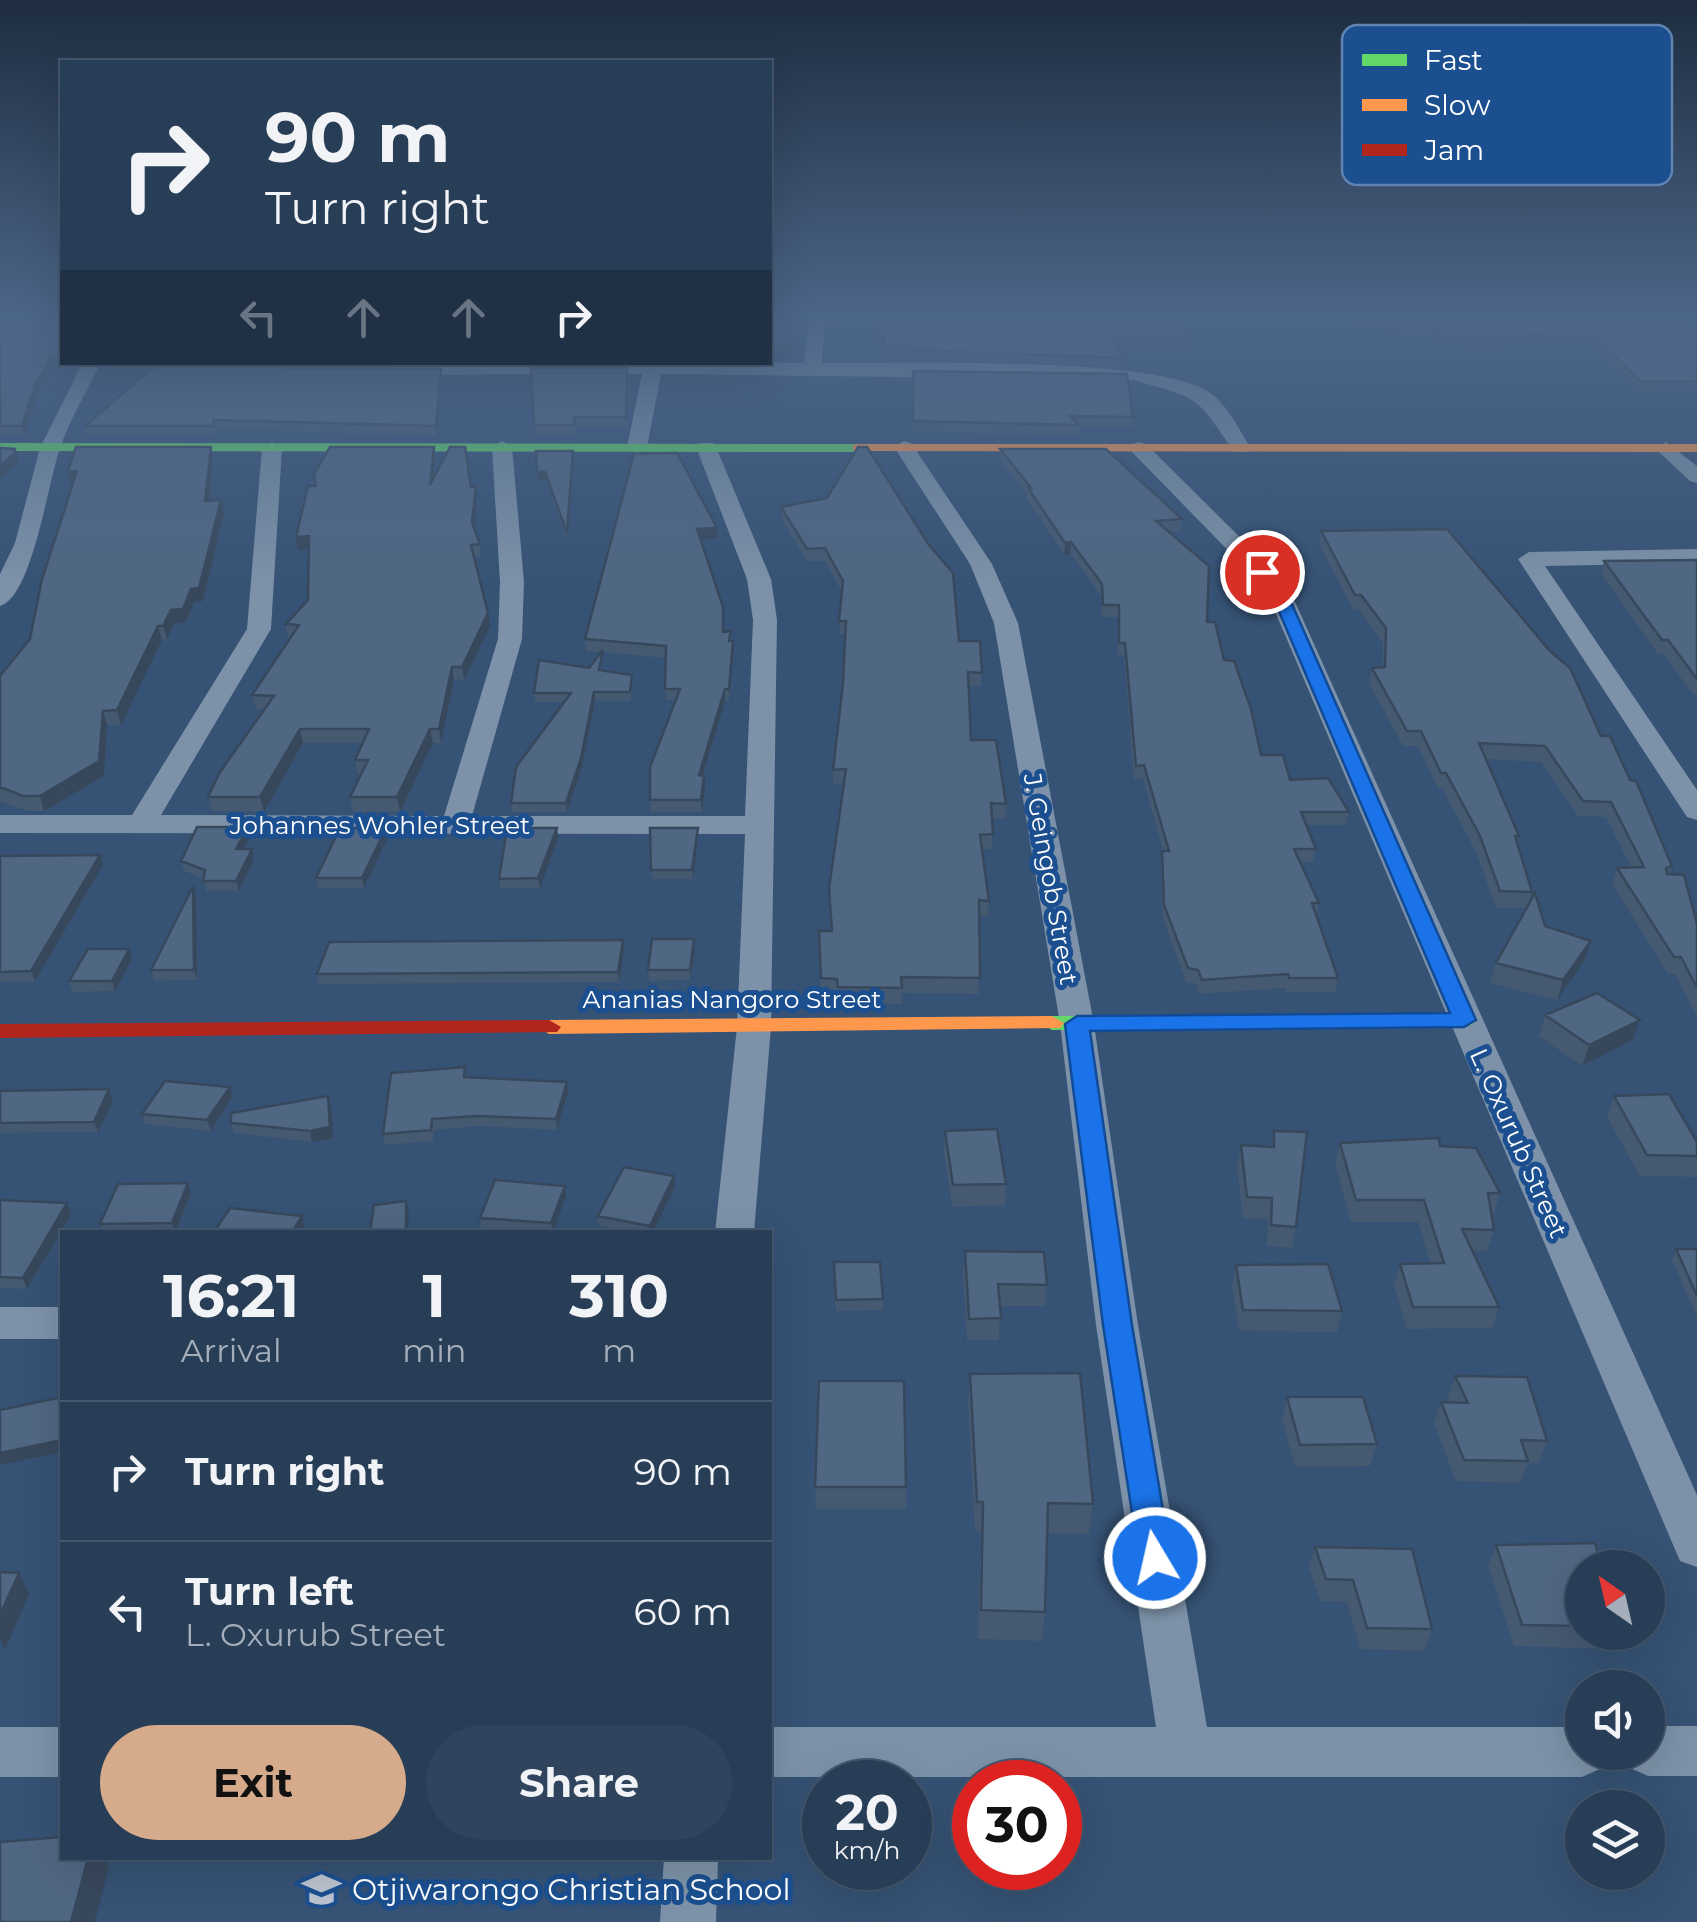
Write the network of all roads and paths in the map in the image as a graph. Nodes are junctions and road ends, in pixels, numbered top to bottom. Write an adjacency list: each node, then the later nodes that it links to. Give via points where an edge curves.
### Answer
1 (70, 407): 8 (street)
2 (645, 407): 6 (street)
3 (1214, 407): 12 (street)
4 (0, 447): 8 (street)
5 (502, 447): 6 (street); 9 (street); 24 (street, via 510,639)
6 (637, 447): 7 (street)
7 (706, 447): 10 (street); 23 (street, via 759,579 765,620)
8 (50, 448): 9 (street); 16 (street)
9 (272, 448): 22 (street, via 259,629)
10 (904, 448): 11 (street); 26 (street, J. Geingob Street, via 982,564 1006,623)
11 (1140, 448): 12 (street); 25 (street, L. Oxurub Street, via 1262,572 1283,602)
12 (1241, 448): 13 (street)
13 (1666, 448): 14 (street); 15 (street)
14 (1697, 448)
15 (1697, 478)
16 (26, 543): 17 (street); 19 (street)
17 (0, 544)
18 (1697, 556): 20 (street, via 1529,560)
19 (0, 599)
20 (1697, 812)
21 (0, 824): 22 (street, Johannes Wohler Street)
22 (140, 824): 24 (street, Johannes Wohler Street)
23 (761, 825): 24 (street, Johannes Wohler Street); 27 (street)
24 (455, 826)
25 (1464, 1020): 26 (street, Ananias Nangoro Street); 32 (street, L. Oxurub Street)
26 (1077, 1024): 27 (street, Ananias Nangoro Street); 39 (street, J. Geingob Street)
27 (754, 1027): 28 (street, Ananias Nangoro Street); 29 (street)
28 (0, 1031)
29 (735, 1230)
30 (0, 1323): 31 (street)
31 (60, 1323)
32 (1697, 1547)
33 (1697, 1751): 38 (street)
34 (0, 1752): 35 (street)
35 (60, 1752)
36 (772, 1752): 39 (street)
37 (1565, 1752): 39 (street)
38 (1665, 1752)
39 (1186, 1753)
40 (691, 1860): 41 (street)
41 (688, 1922)

